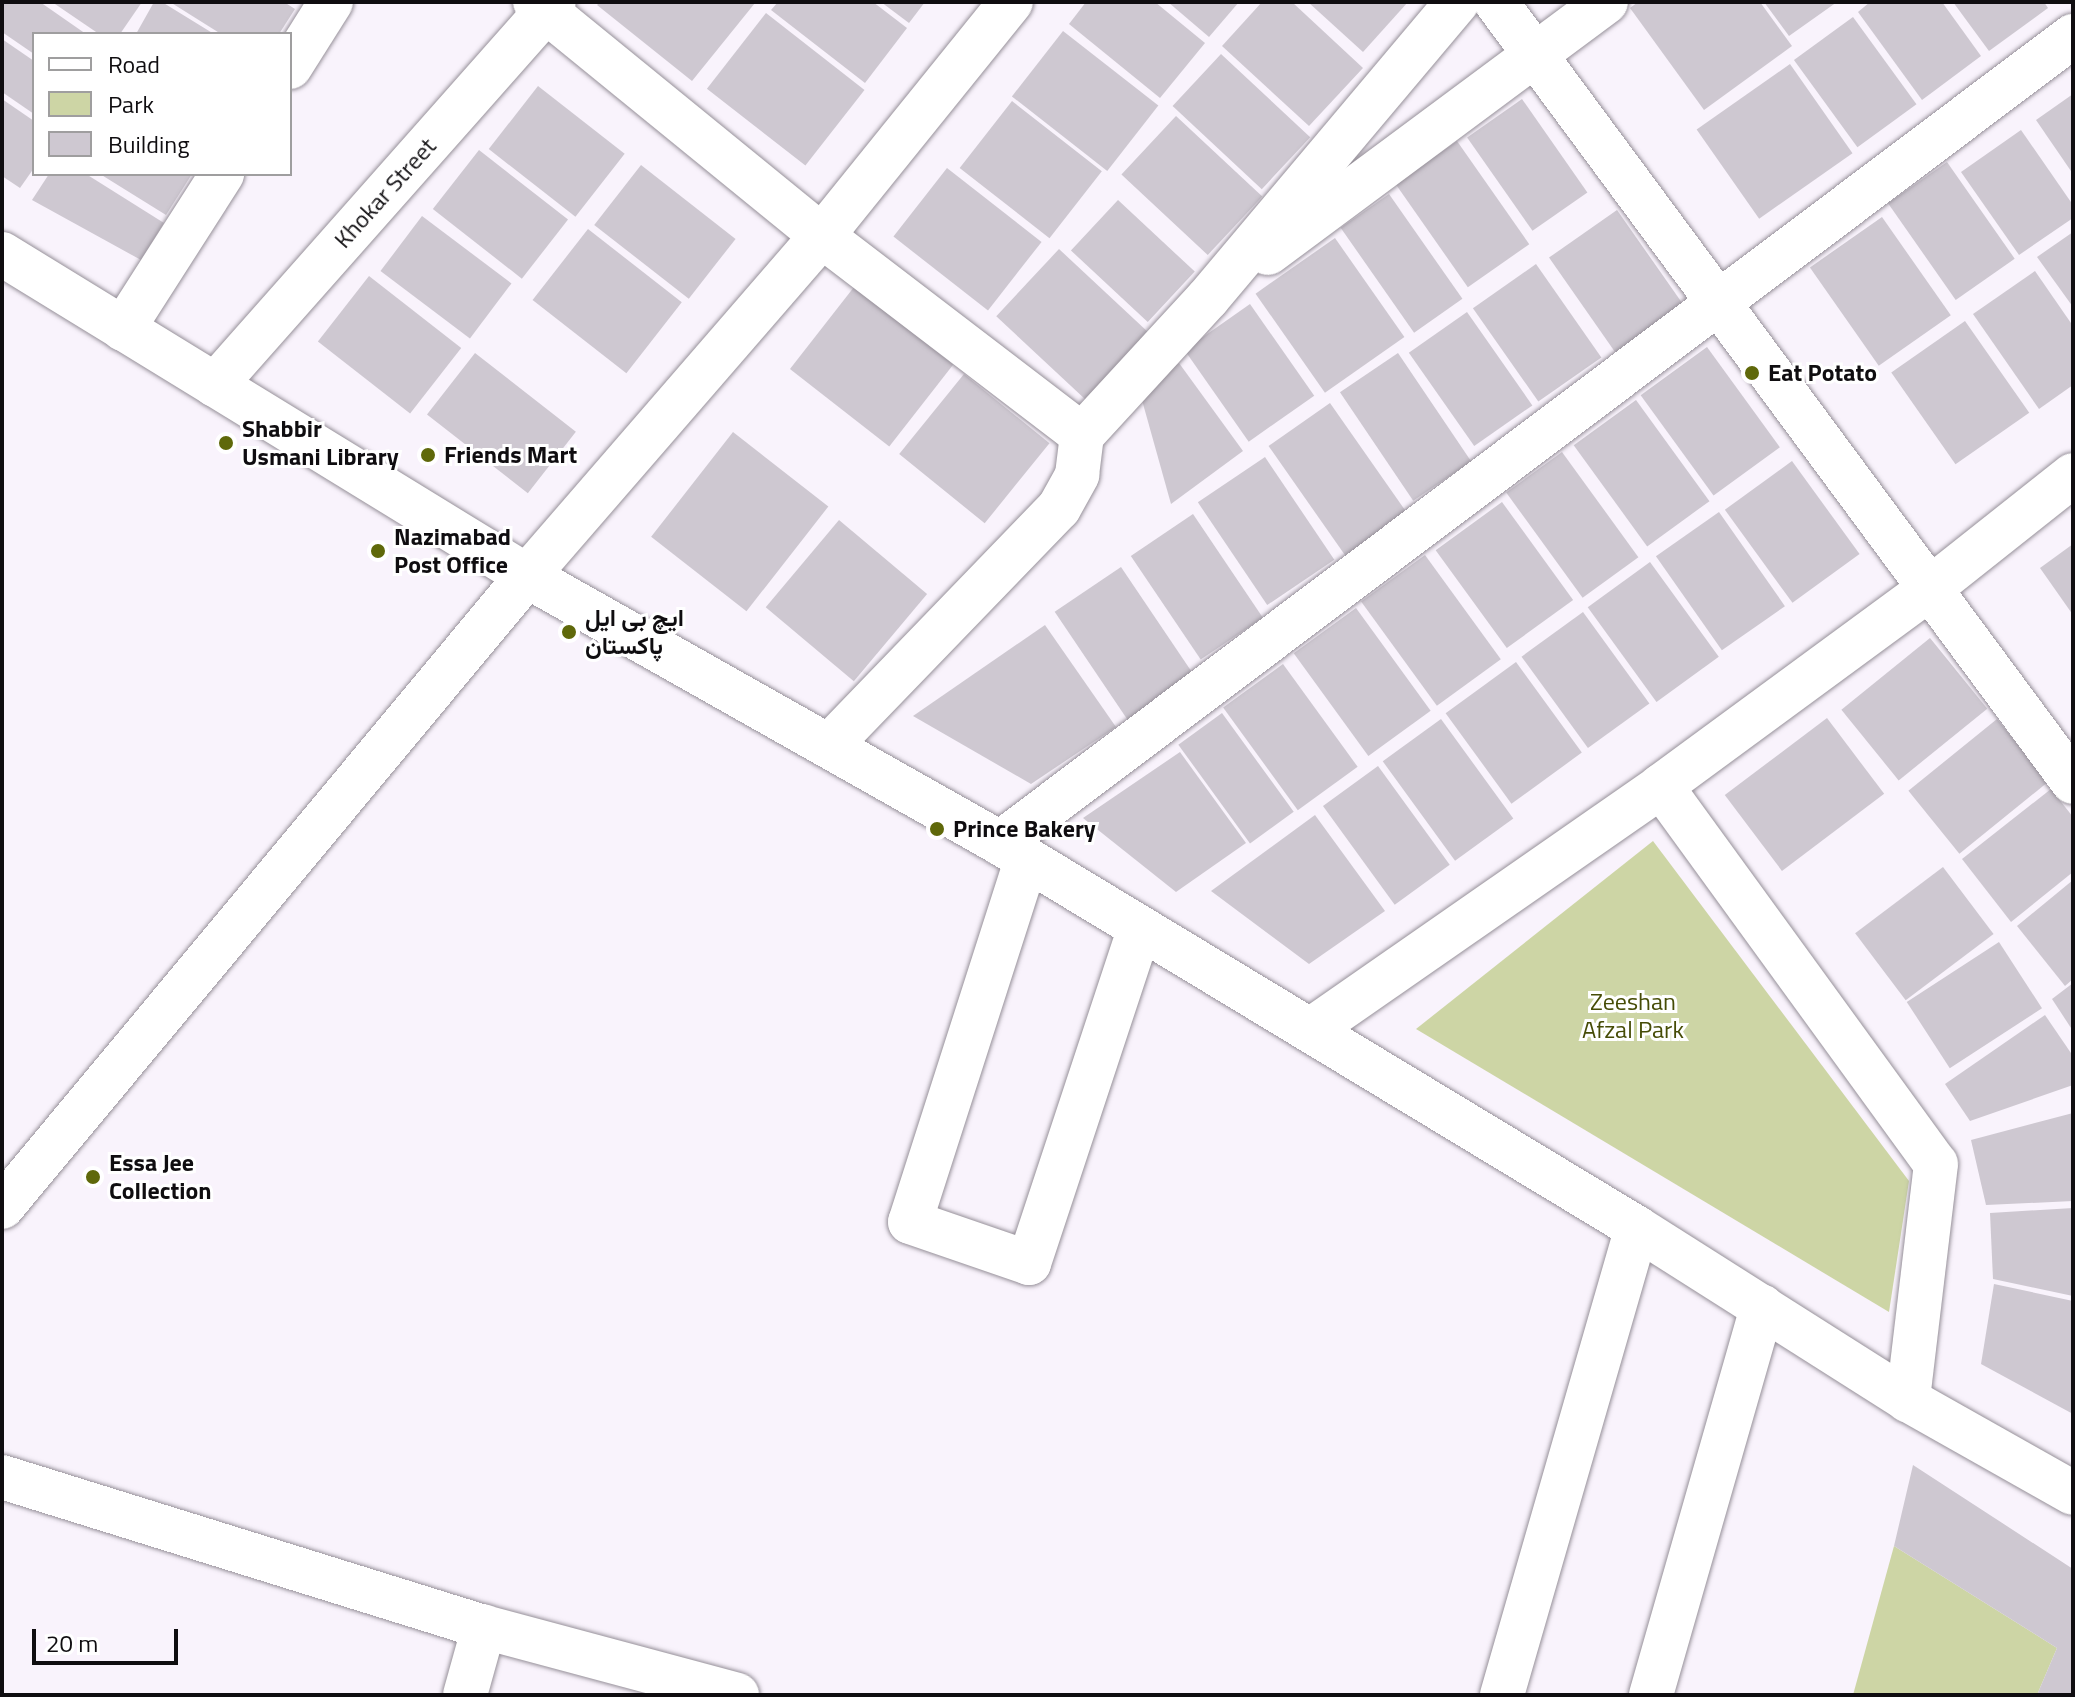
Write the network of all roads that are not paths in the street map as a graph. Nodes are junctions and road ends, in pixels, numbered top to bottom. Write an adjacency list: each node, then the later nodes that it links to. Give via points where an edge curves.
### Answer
1 (331, 2): 9 (street)
2 (1011, 2): 11 (street)
3 (1457, 2): 13 (street)
4 (1496, 2): 8 (street)
5 (1606, 2): 8 (street)
6 (545, 5): 11 (street); 16 (street, Khokar Street)
7 (2073, 36): 14 (street)
8 (1535, 55): 13 (street); 14 (street)
9 (292, 64)
10 (221, 176): 15 (street)
11 (822, 236): 17 (street); 19 (street)
12 (2, 254): 15 (street)
13 (1208, 298): 17 (street)
14 (1718, 304): 20 (street); 24 (street)
15 (123, 329): 16 (street)
16 (215, 385): 19 (street)
17 (1082, 435): 21 (street, via 1077,475 1059,508)
18 (2073, 475): 20 (street)
19 (527, 576): 21 (street); 27 (street)
20 (1928, 590): 22 (street); 23 (street)
21 (829, 746): 24 (street)
22 (2073, 782)
23 (1661, 786): 26 (street); 30 (street, via 1936,1164)
24 (1013, 852): 25 (street); 25 (street, via 910,1222 1029,1263)
25 (1139, 930): 26 (street)
26 (1312, 1029): 28 (street)
27 (2, 1207)
28 (1637, 1228): 29 (street); 36 (street)
29 (1762, 1307): 30 (street); 37 (street)
30 (1908, 1400): 32 (street)
31 (2, 1477): 33 (street)
32 (2073, 1493)
33 (484, 1627): 34 (street); 35 (street)
34 (465, 1695)
35 (737, 1695)
36 (1502, 1695)
37 (1651, 1695)

